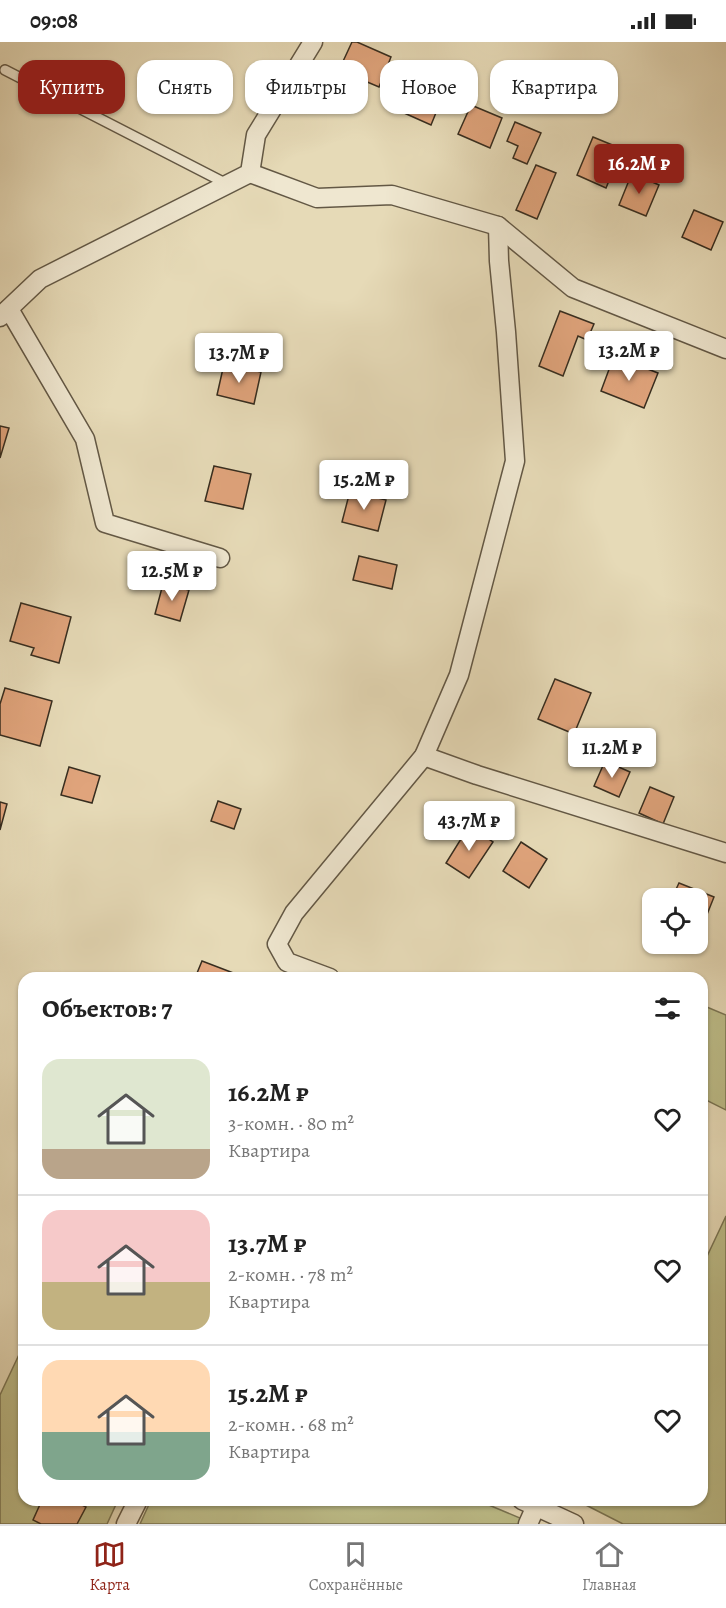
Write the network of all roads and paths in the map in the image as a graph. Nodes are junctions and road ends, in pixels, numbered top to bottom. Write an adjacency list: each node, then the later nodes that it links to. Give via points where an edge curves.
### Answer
1 (313, 42): 3 (street, via 256,135)
2 (5, 70): 4 (lane)
3 (250, 173): 4 (street); 5 (street, via 317,198 392,195)
4 (227, 185): 6 (street, via 40,279)
5 (498, 226): 7 (street, via 573,288); 9 (street, via 515,461 459,675)
6 (4, 313): 8 (street, via 85,440 105,523)
7 (726, 349)
8 (220, 558)
9 (424, 756): 10 (street); 11 (street, via 294,913 277,944 287,962)
10 (726, 853)
11 (314, 972)
12 (135, 1506): 15 (street)
13 (529, 1506): 16 (street)
14 (535, 1506): 17 (street)
15 (126, 1524)
16 (528, 1524)
17 (574, 1524)

